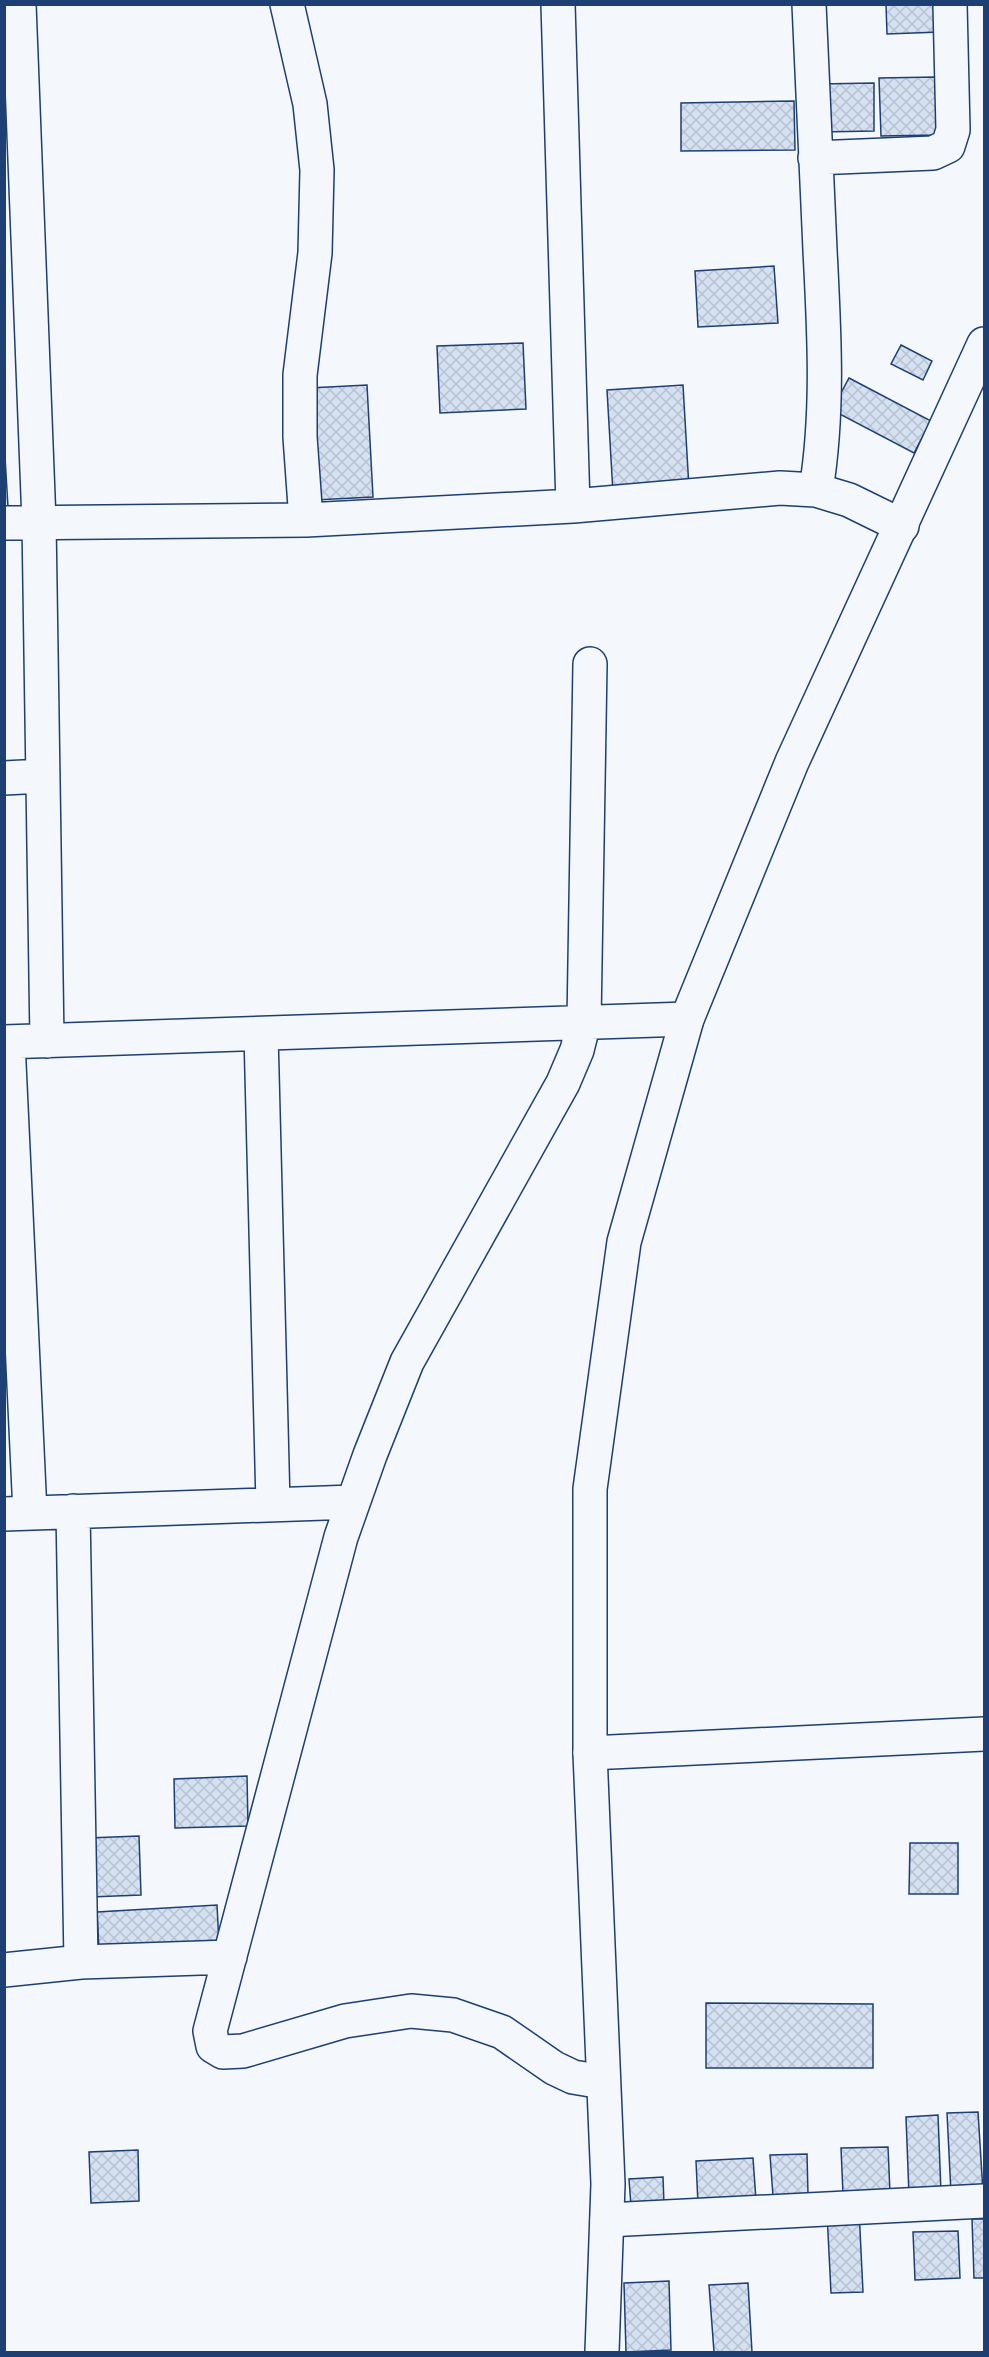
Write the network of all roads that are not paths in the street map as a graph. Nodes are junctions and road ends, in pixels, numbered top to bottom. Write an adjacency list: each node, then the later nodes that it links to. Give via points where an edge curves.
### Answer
1 (19, 4): 6 (street)
2 (287, 4): 11 (street, via 310,104 317,170 315,252 300,375)
3 (558, 4): 10 (street)
4 (809, 4): 7 (street)
5 (950, 4): 7 (street, via 953,130 948,146 933,153)
6 (13, 99): 12 (street)
7 (815, 158): 9 (street, via 825,401)
8 (984, 344): 14 (street)
9 (816, 490): 10 (street, via 780,488); 14 (street, via 849,500)
10 (573, 506): 11 (street)
11 (306, 520): 12 (street)
12 (39, 522): 13 (street); 16 (street)
13 (4, 523)
14 (902, 526): 18 (street, via 792,762)
15 (590, 664): 19 (street)
16 (43, 776): 17 (street); 21 (street)
17 (4, 778)
18 (687, 1019): 19 (street); 28 (street, via 624,1242 590,1489)
19 (584, 1022): 20 (street); 23 (street, via 563,1083 407,1362)
20 (261, 1034): 21 (street); 24 (street)
21 (47, 1041): 22 (street)
22 (6, 1042): 26 (street)
23 (353, 1502): 24 (street); 29 (street)
24 (273, 1504): 25 (street)
25 (73, 1511): 26 (street); 30 (street)
26 (17, 1513)
27 (984, 1734): 28 (street)
28 (590, 1753): 32 (street)
29 (230, 1957): 30 (street); 32 (street, via 210,2031 213,2046 223,2052 243,2051 345,2021 411,2011 453,2015 501,2032 554,2068 573,2077)
30 (81, 1962): 31 (street)
31 (4, 1970)
32 (603, 2082): 34 (street)
33 (984, 2201): 34 (street)
34 (607, 2220): 35 (street)
35 (602, 2352)

